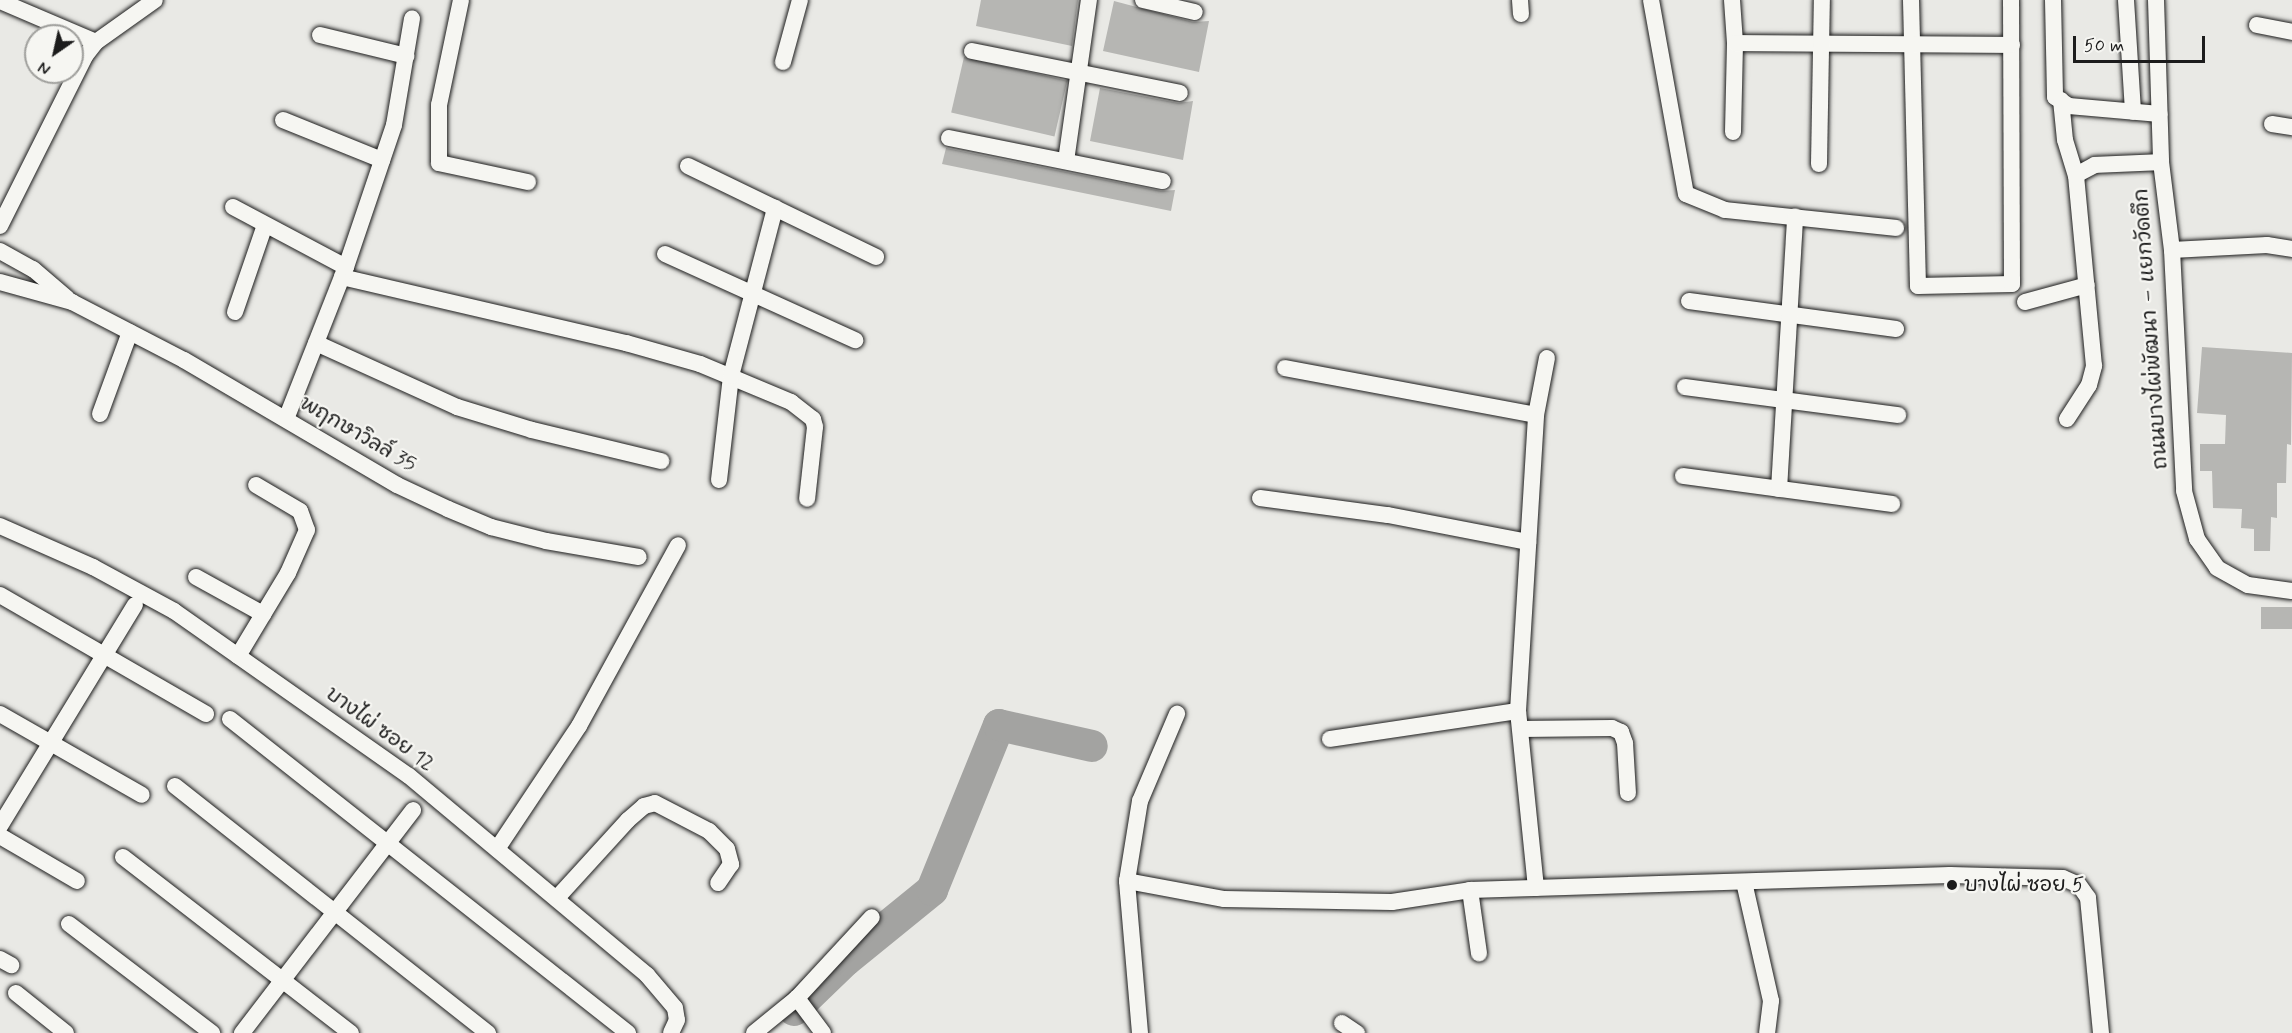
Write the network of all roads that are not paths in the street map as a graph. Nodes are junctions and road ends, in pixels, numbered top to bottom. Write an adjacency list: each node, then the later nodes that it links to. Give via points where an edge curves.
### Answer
1 (0, 0): 15 (street)
2 (155, 0): 21 (street)
3 (461, 0): 46 (street, via 439,105 439,163)
4 (800, 0): 28 (street)
5 (1089, 0): 29 (street)
6 (1143, 0): 16 (street)
7 (1651, 0): 49 (street, via 1686,194 1725,210)
8 (1732, 0): 22 (street)
9 (1822, 0): 23 (street)
10 (1911, 0): 24 (street)
11 (2011, 0): 25 (street)
12 (2053, 0): 31 (street, via 2052,82 2055,97)
13 (2126, 0): 32 (street)
14 (2156, 0): 33 (street, ถนนบางไผ่พัฒนา – แยกวัดตึก)
15 (20, 4): 21 (street)
16 (1195, 12)
17 (412, 19): 27 (street)
18 (2257, 25): 19 (street)
19 (2292, 32)
20 (320, 35): 27 (street)
21 (96, 42): 51 (street, via 77,69)
22 (1735, 43): 23 (street); 37 (street)
23 (1822, 43): 24 (street); 42 (street)
24 (1910, 43): 25 (street); 25 (street, via 1918,286 2012,284)
25 (2012, 45)
26 (972, 51): 29 (street)
27 (406, 56): 39 (street, via 400,97)
28 (783, 62)
29 (1081, 75): 30 (street); 40 (street)
30 (1180, 93)
31 (2061, 100): 32 (street, via 2069,106); 44 (street, via 2065,140)
32 (2133, 112): 33 (street)
33 (2160, 114): 41 (street, ถนนบางไผ่พัฒนา – แยกวัดตึก)
34 (283, 120): 39 (street)
35 (2272, 124): 36 (street)
36 (2292, 127)
37 (1733, 132)
38 (949, 138): 40 (street)
39 (382, 160): 58 (street)
40 (1066, 160): 45 (street)
41 (2161, 162): 44 (street, via 2095,165); 55 (street, ถนนบางไผ่พัฒนา – แยกวัดตึก)
42 (1819, 164)
43 (688, 166): 48 (street)
44 (2076, 175): 60 (street)
45 (1163, 181)
46 (528, 182)
47 (233, 207): 50 (street)
48 (775, 208): 57 (street); 61 (street)
49 (1795, 216): 52 (street); 66 (street)
50 (265, 225): 58 (street); 65 (street)
51 (0, 226)
52 (1896, 228)
53 (2292, 249): 55 (street, via 2267,245)
54 (0, 250): 63 (street, พฤกษาวิลล์ 35, via 33,269)
55 (2172, 250): 94 (street, ถนนบางไผ่พัฒนา – แยกวัดตึก, via 2184,491 2197,539 2217,568 2248,585)
56 (665, 254): 61 (street)
57 (876, 257)
58 (344, 272): 70 (street); 73 (street, via 626,343)
59 (0, 282): 63 (street, พฤกษาวิลล์ 35)
60 (2086, 285): 64 (street); 80 (street, via 2094,366 2089,385)
61 (753, 293): 69 (street); 73 (street)
62 (1689, 301): 66 (street)
63 (72, 302): 68 (street, พฤกษาวิลล์ 35)
64 (2025, 302)
65 (235, 312)
66 (1788, 312): 67 (street); 75 (street)
67 (1896, 329)
68 (130, 333): 76 (street); 79 (street, พฤกษาวิลล์ 35)
69 (855, 339)
70 (316, 344): 79 (street); 81 (street, via 457,407 532,430)
71 (1547, 358): 78 (street)
72 (1285, 368): 78 (street)
73 (731, 376): 83 (street); 87 (street, via 791,402 813,419)
74 (1685, 387): 75 (street)
75 (1784, 401): 77 (street); 85 (street)
76 (100, 414)
77 (1898, 415)
78 (1536, 416): 90 (street)
79 (286, 418): 92 (street, พฤกษาวิลล์ 35, via 398,485 490,527)
80 (2067, 419)
81 (661, 461)
82 (1683, 476): 85 (street)
83 (719, 480)
84 (256, 485): 97 (street, via 300,511 307,530 288,573)
85 (1779, 489): 88 (street)
86 (1260, 498): 90 (street, via 1388,515)
87 (807, 499)
88 (1892, 504)
89 (0, 526): 99 (street, บางไผ่ ซอย 12, via 93,567 174,611)
90 (1528, 542): 100 (street)
91 (678, 545): 115 (street, via 579,726)
92 (639, 557)
93 (196, 577): 97 (street)
94 (2292, 591)
95 (0, 595): 98 (street)
96 (135, 605): 98 (street)
97 (263, 614): 99 (street)
98 (104, 655): 102 (street); 107 (street)
99 (238, 656): 115 (street, บางไผ่ ซอย 12, via 409,776)
100 (1518, 711): 105 (street); 106 (street)
101 (0, 714): 107 (street)
102 (206, 714)
103 (1178, 714): 118 (street, via 1140,801)
104 (230, 718): 114 (street)
105 (1521, 729): 109 (street, via 1612,728 1621,732); 121 (street)
106 (1330, 739)
107 (50, 742): 110 (street); 112 (street)
108 (175, 786): 124 (street)
109 (1628, 794)
110 (142, 795)
111 (413, 810): 114 (street)
112 (0, 826)
113 (0, 836): 117 (street)
114 (388, 845): 124 (street); 137 (street)
115 (497, 849): 123 (street, บางไผ่ ซอย 12)
116 (123, 857): 128 (street)
117 (77, 881)
118 (1127, 881): 122 (street, via 1224,899 1392,902); 141 (street)
119 (1744, 882): 121 (street); 143 (street, via 1771,1001); 144 (street, via 1950,875 2063,878 2079,885 2088,898)
120 (718, 883): 123 (street, via 731,864 728,849 709,831 655,803 644,806 628,820)
121 (1536, 888): 122 (street)
122 (1470, 890): 127 (street)
123 (557, 898): 138 (street, บางไผ่ ซอย 12, via 647,975 669,999 677,1020)
124 (335, 913): 128 (street); 136 (street)
125 (872, 917): 130 (street)
126 (69, 924): 133 (street)
127 (1479, 953)
128 (284, 980): 134 (street); 135 (street)
129 (16, 993): 132 (street)
130 (802, 1005): 139 (street); 140 (street)
131 (1342, 1023): 142 (street)
132 (66, 1033)
133 (212, 1033)
134 (242, 1033)
135 (351, 1033)
136 (488, 1033)
137 (628, 1033)
138 (671, 1033)
139 (754, 1033)
140 (823, 1033)
141 (1140, 1033)
142 (1356, 1033)
143 (1767, 1033)
144 (2102, 1033)

